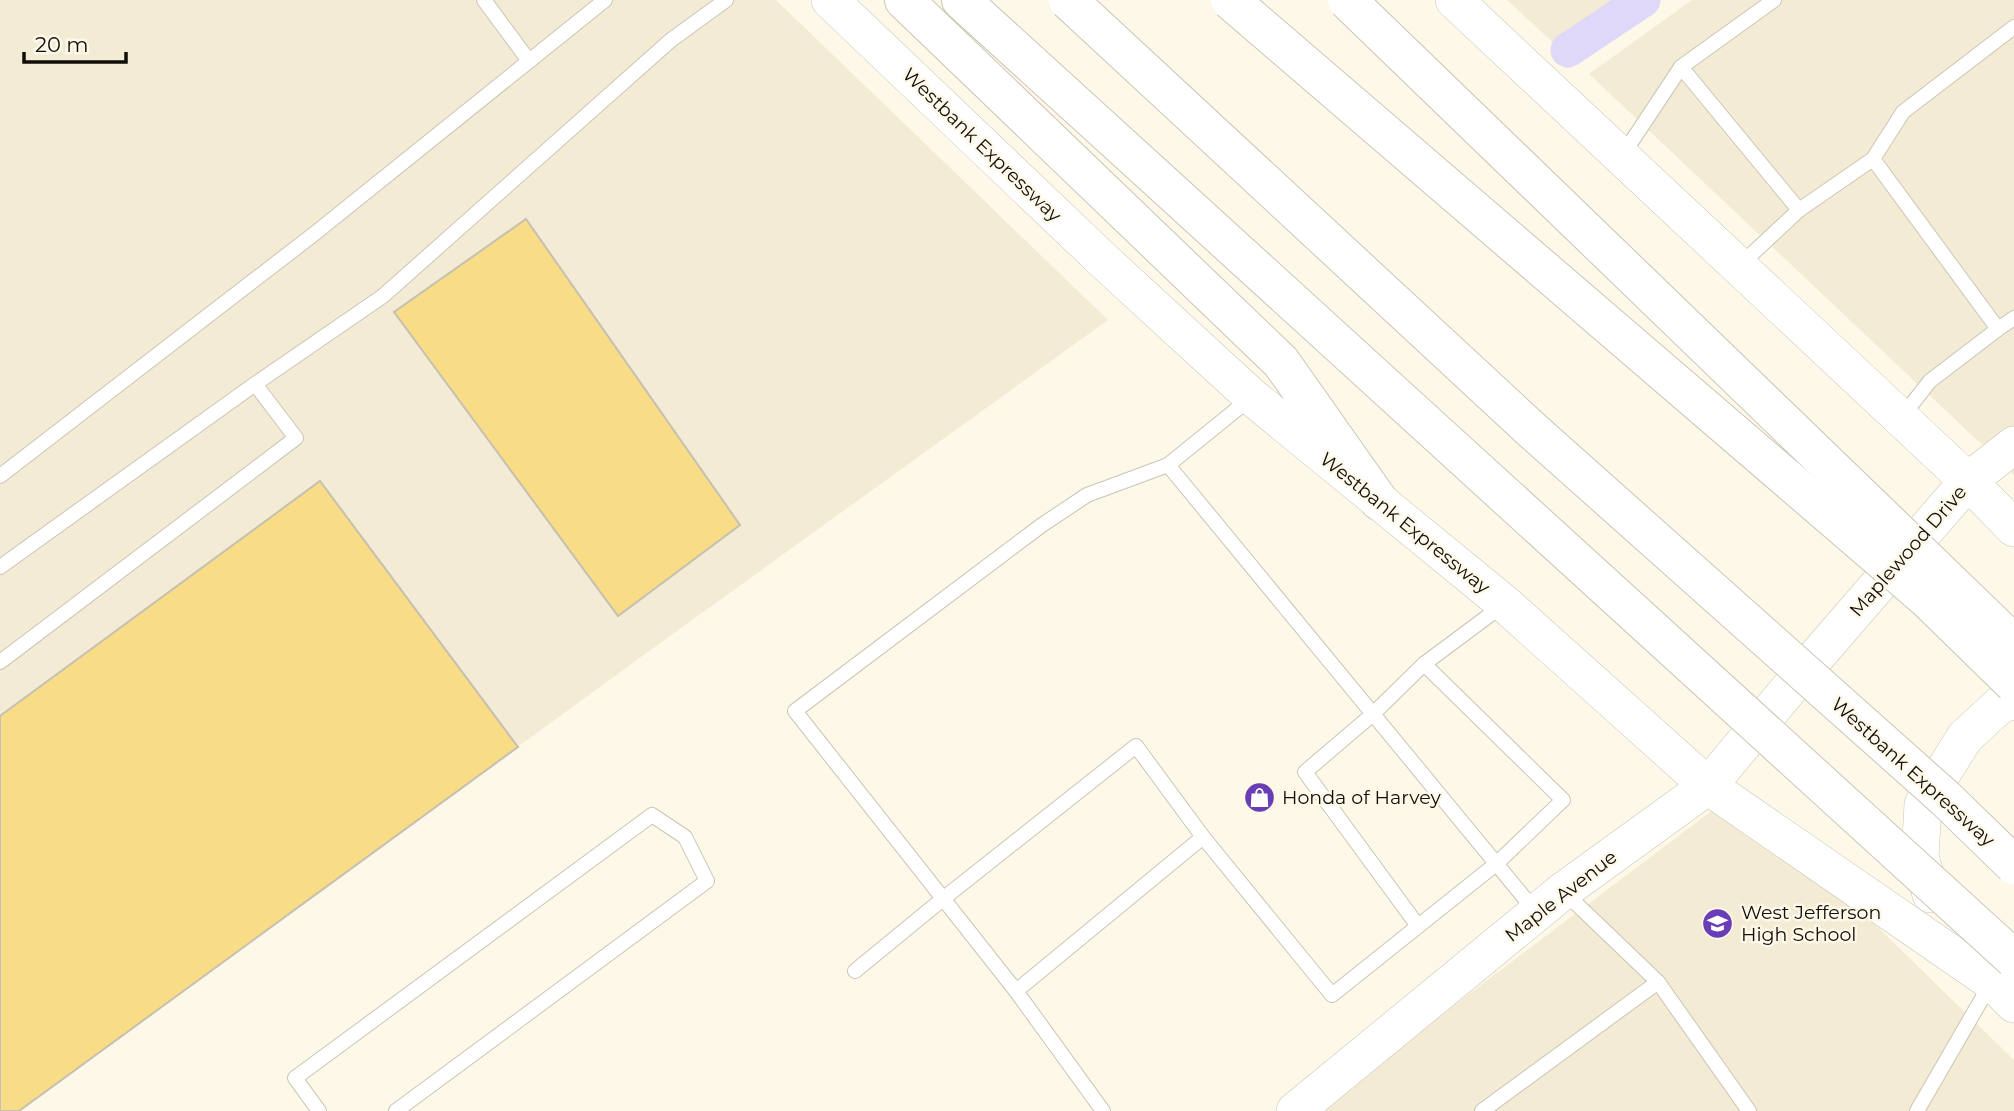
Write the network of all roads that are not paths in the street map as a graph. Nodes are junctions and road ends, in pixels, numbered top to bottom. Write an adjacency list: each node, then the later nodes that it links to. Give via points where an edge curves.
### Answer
1 (484, 0): 13 (lane)
2 (605, 0): 13 (lane)
3 (726, 0): 21 (lane, via 671,40 383,296)
4 (830, 0): 22 (main road, Westbank Expressway)
5 (904, 0): 28 (highway, via 1280,362)
6 (961, 0): 48 (highway, bridge, via 1161,182)
7 (1068, 0): 42 (highway, Westbank Expressway, bridge, via 1533,431 1945,798)
8 (1230, 0): 36 (highway, bridge, via 1926,598)
9 (1348, 0): 32 (highway, bridge)
10 (1454, 0): 15 (main road)
11 (1774, 0): 14 (lane)
12 (2014, 27): 16 (lane, via 1903,112)
13 (529, 61): 26 (lane)
14 (1681, 67): 15 (lane); 17 (lane)
15 (1622, 157): 18 (main road)
16 (1873, 159): 17 (lane); 20 (lane)
17 (1798, 210): 18 (lane)
18 (1738, 266): 23 (main road)
19 (2014, 318): 20 (lane)
20 (1998, 329): 23 (lane, via 1930,381)
21 (255, 384): 30 (lane); 33 (lane, via 296,438)
22 (1252, 397): 25 (lane); 28 (main road, Westbank Expressway)
23 (1901, 418): 27 (main road)
24 (2014, 445): 27 (main road, Maplewood Drive)
25 (1168, 465): 38 (lane); 43 (lane, via 1087,495 795,711)
26 (0, 477)
27 (1968, 481): 29 (main road); 35 (main road, Maplewood Drive)
28 (1379, 501): 31 (main road, Westbank Expressway)
29 (2014, 528)
30 (0, 567)
31 (1505, 604): 34 (lane); 39 (main road, Westbank Expressway)
32 (2014, 644)
33 (0, 662)
34 (1424, 664): 38 (lane); 41 (lane, via 1563,800)
35 (1809, 665): 39 (main road, Maple Avenue)
36 (2014, 684)
37 (2014, 701): 46 (main road, via 2001,704 1965,737 1923,804 1920,857)
38 (1373, 714): 41 (lane); 45 (lane, via 1305,772)
39 (1708, 786): 44 (main road, Maple Avenue); 46 (main road, Westbank Expressway)
40 (1203, 837): 43 (lane, via 1136,746); 45 (lane, via 1332,995); 50 (lane)
41 (1496, 864): 44 (lane); 45 (lane)
42 (2014, 865)
43 (944, 898): 47 (lane); 50 (lane)
44 (1550, 902): 49 (lane); 54 (main road, Maple Avenue)
45 (1418, 926)
46 (1947, 952): 48 (main road, Westbank Expressway)
47 (855, 971)
48 (2007, 981): 57 (lane)
49 (1658, 982): 55 (lane); 56 (lane)
50 (1016, 991): 53 (lane)
51 (319, 1111): 52 (lane, via 295,1079 652,816 685,837 707,881)
52 (396, 1111)
53 (1103, 1111)
54 (1295, 1111)
55 (1482, 1111)
56 (1749, 1111)
57 (1917, 1111)

